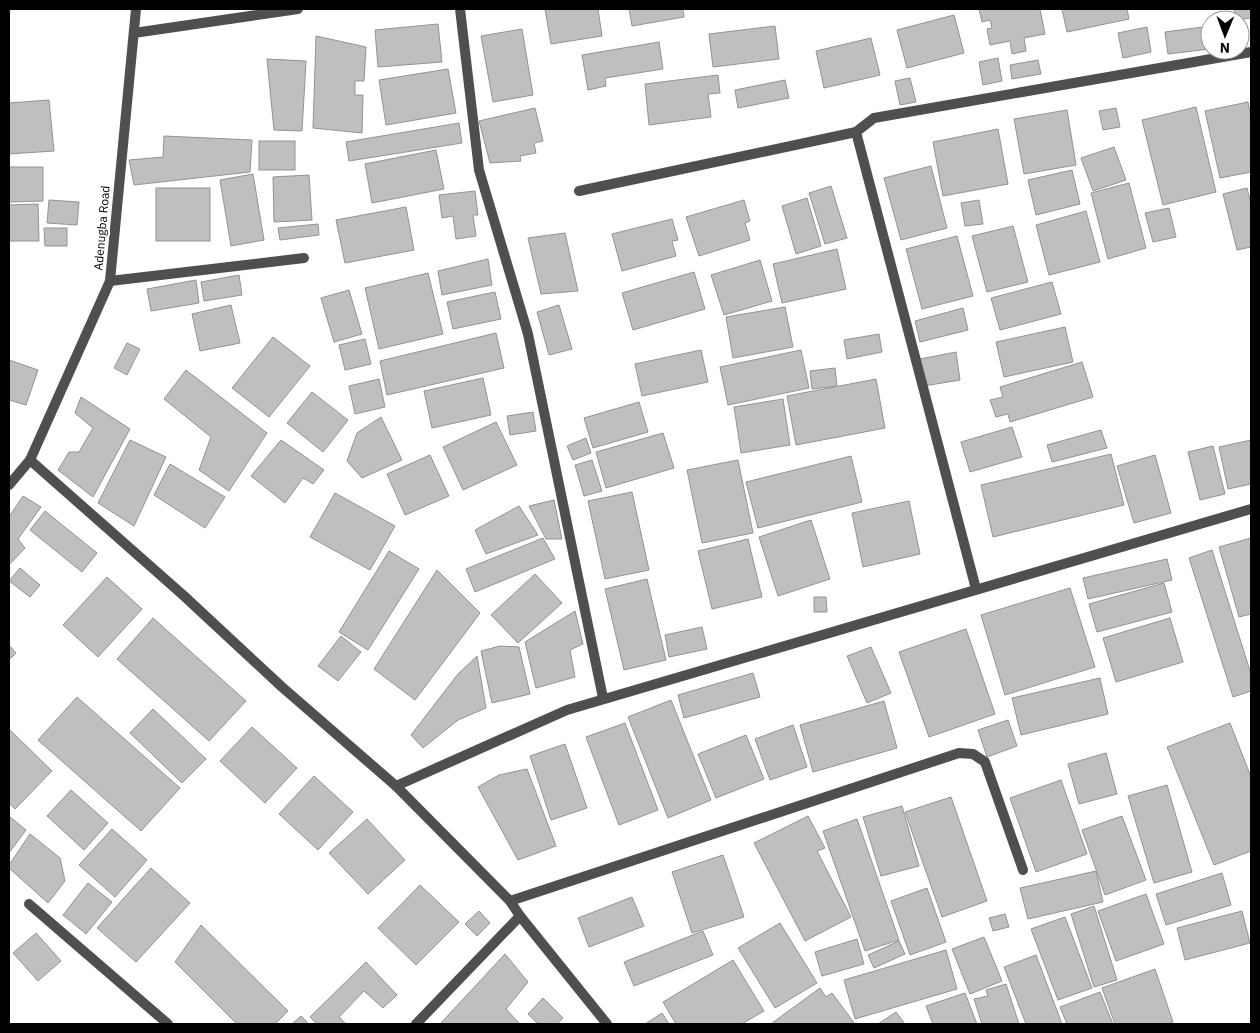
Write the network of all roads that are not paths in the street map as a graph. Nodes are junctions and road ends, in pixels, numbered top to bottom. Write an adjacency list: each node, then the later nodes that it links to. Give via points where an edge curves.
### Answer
1 (136, 9): 4 (street, Adenugba Road)
2 (298, 9): 4 (street)
3 (460, 9): 14 (street, via 479,170 528,334)
4 (134, 34): 9 (street, Adenugba Road)
5 (1251, 52): 6 (street, via 874,118)
6 (856, 132): 7 (street); 13 (street)
7 (579, 192)
8 (304, 258): 9 (street)
9 (110, 281): 10 (street, Adenugba Road)
10 (30, 460): 11 (street, Adenugba Road); 15 (street)
11 (9, 485)
12 (1251, 509): 13 (street)
13 (976, 589): 14 (street)
14 (603, 698): 15 (street, via 567,710)
15 (396, 786): 17 (street)
16 (1023, 870): 17 (street, via 985,762 973,754 959,753)
17 (510, 901): 19 (street)
18 (29, 904): 20 (street)
19 (520, 916): 21 (street); 22 (street)
20 (168, 1024)
21 (416, 1024)
22 (607, 1024)

